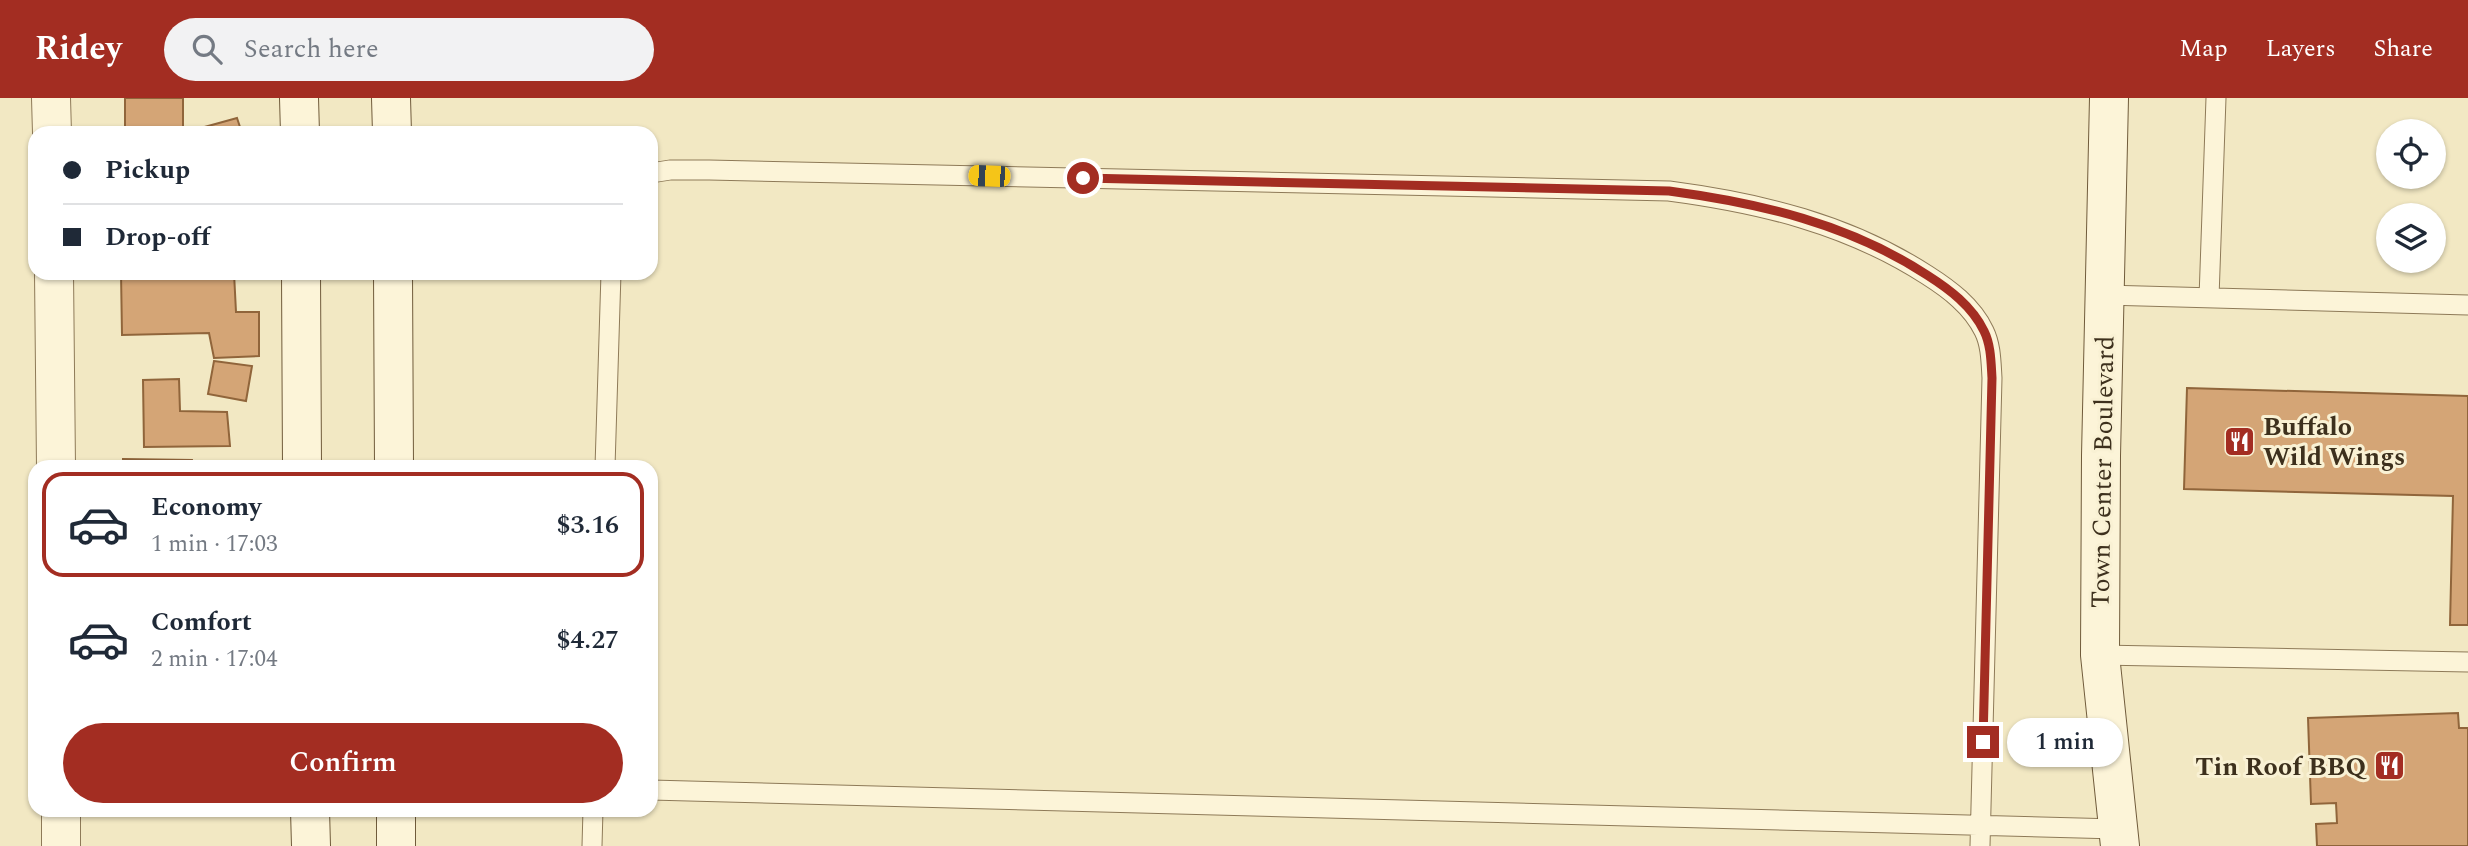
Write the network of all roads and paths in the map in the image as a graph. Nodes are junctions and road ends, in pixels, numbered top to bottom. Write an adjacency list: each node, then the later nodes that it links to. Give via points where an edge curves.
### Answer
1 (51, 98): 6 (street)
2 (299, 98): 7 (street)
3 (391, 98): 8 (street)
4 (2109, 98): 14 (street, Town Center Boulevard)
5 (2216, 98): 15 (lane)
6 (52, 126)
7 (300, 126)
8 (391, 126)
9 (658, 172): 28 (lane, via 1669,191 1764,206 1869,242 1951,290 1984,331 1991,354)
10 (54, 280): 17 (street)
11 (301, 280): 18 (street)
12 (393, 280): 19 (street)
13 (611, 280): 20 (lane)
14 (2105, 295): 15 (lane); 21 (street, Town Center Boulevard)
15 (2209, 298): 16 (lane)
16 (2468, 304)
17 (56, 460)
18 (302, 460)
19 (394, 460)
20 (605, 460)
21 (2100, 654): 22 (lane); 29 (street, Town Center Boulevard)
22 (2468, 662)
23 (658, 790): 28 (lane)
24 (61, 817): 30 (street)
25 (310, 817): 31 (street)
26 (396, 817): 32 (street)
27 (593, 817): 33 (lane)
28 (1981, 825): 29 (lane); 34 (lane)
29 (2118, 837)
30 (61, 846)
31 (311, 846)
32 (396, 846)
33 (592, 846)
34 (1980, 846)

